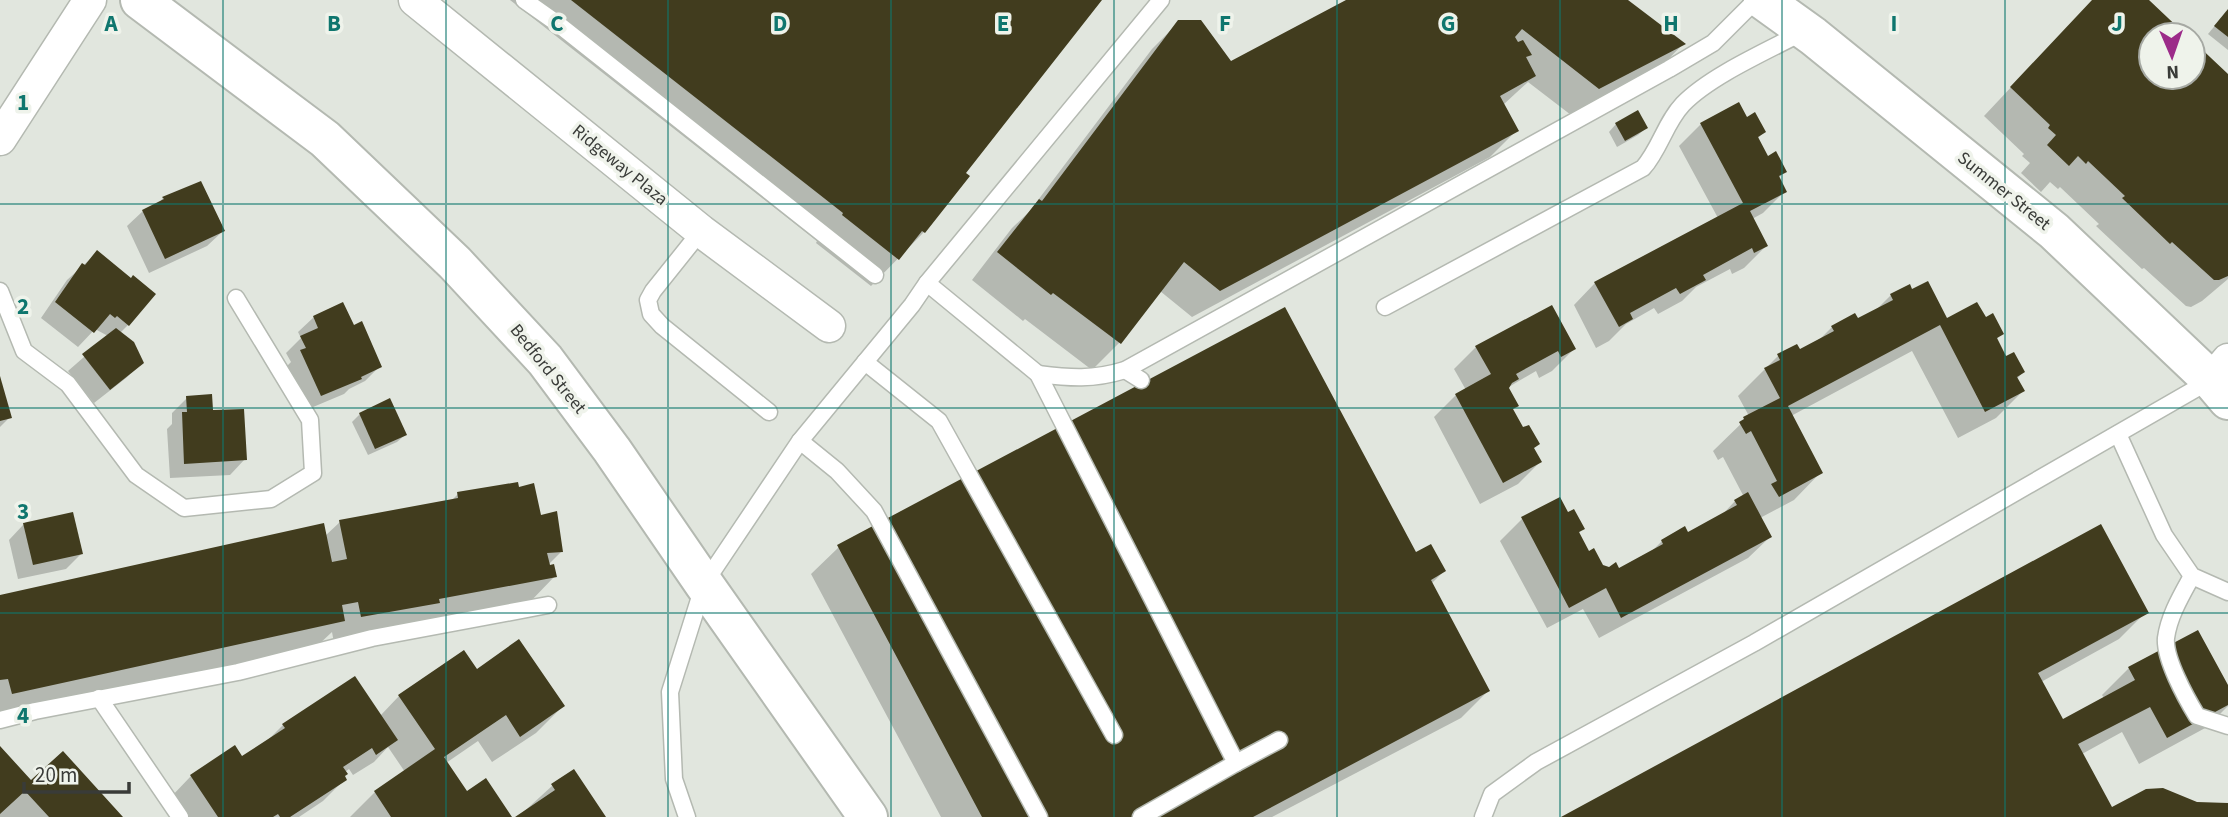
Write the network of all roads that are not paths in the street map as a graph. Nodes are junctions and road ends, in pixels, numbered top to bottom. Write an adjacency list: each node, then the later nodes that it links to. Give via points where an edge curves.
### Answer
1 (90, 0): 9 (street)
2 (140, 0): 26 (main road, Bedford Street, via 325,139 455,263 545,360)
3 (415, 0): 10 (street, Ridgeway Plaza)
4 (524, 0): 11 (lane)
5 (1161, 0): 12 (lane)
6 (1756, 0): 18 (lane, via 1713,43 1669,69)
7 (1763, 0): 8 (main road, Summer Street)
8 (1805, 30): 15 (lane, via 1706,85 1682,105 1643,169); 21 (main road, Summer Street, via 2054,231)
9 (0, 139)
10 (701, 231): 16 (street, Ridgeway Plaza); 22 (lane, via 653,291 648,300 651,314)
11 (875, 275)
12 (927, 283): 17 (lane); 19 (lane)
13 (0, 291): 14 (lane, via 24,351 68,384 136,475 184,508 271,499 313,473 310,420)
14 (236, 298)
15 (1385, 307)
16 (829, 326)
17 (865, 362): 24 (lane); 32 (lane, via 939,421)
18 (1125, 370): 19 (lane, via 1071,379); 20 (lane)
19 (1038, 374): 34 (lane)
20 (1141, 380)
21 (2222, 380): 23 (lane)
22 (769, 412)
23 (2118, 434): 25 (lane, via 2164,535); 40 (lane, via 1536,762 1492,794)
24 (800, 442): 26 (lane); 38 (lane, via 837,471 874,511)
25 (2192, 576): 27 (lane); 31 (lane, via 2174,609 2166,641 2178,685 2197,716)
26 (704, 584): 36 (lane, via 670,692 674,779); 37 (main road, Bedford Street)
27 (2228, 592)
28 (548, 605): 29 (lane)
29 (99, 698): 30 (lane); 35 (lane)
30 (0, 720)
31 (2228, 726)
32 (1114, 735)
33 (1279, 740): 34 (lane)
34 (1236, 763): 39 (lane)
35 (180, 817)
36 (687, 817)
37 (868, 817)
38 (1039, 817)
39 (1141, 817)
40 (1483, 817)

